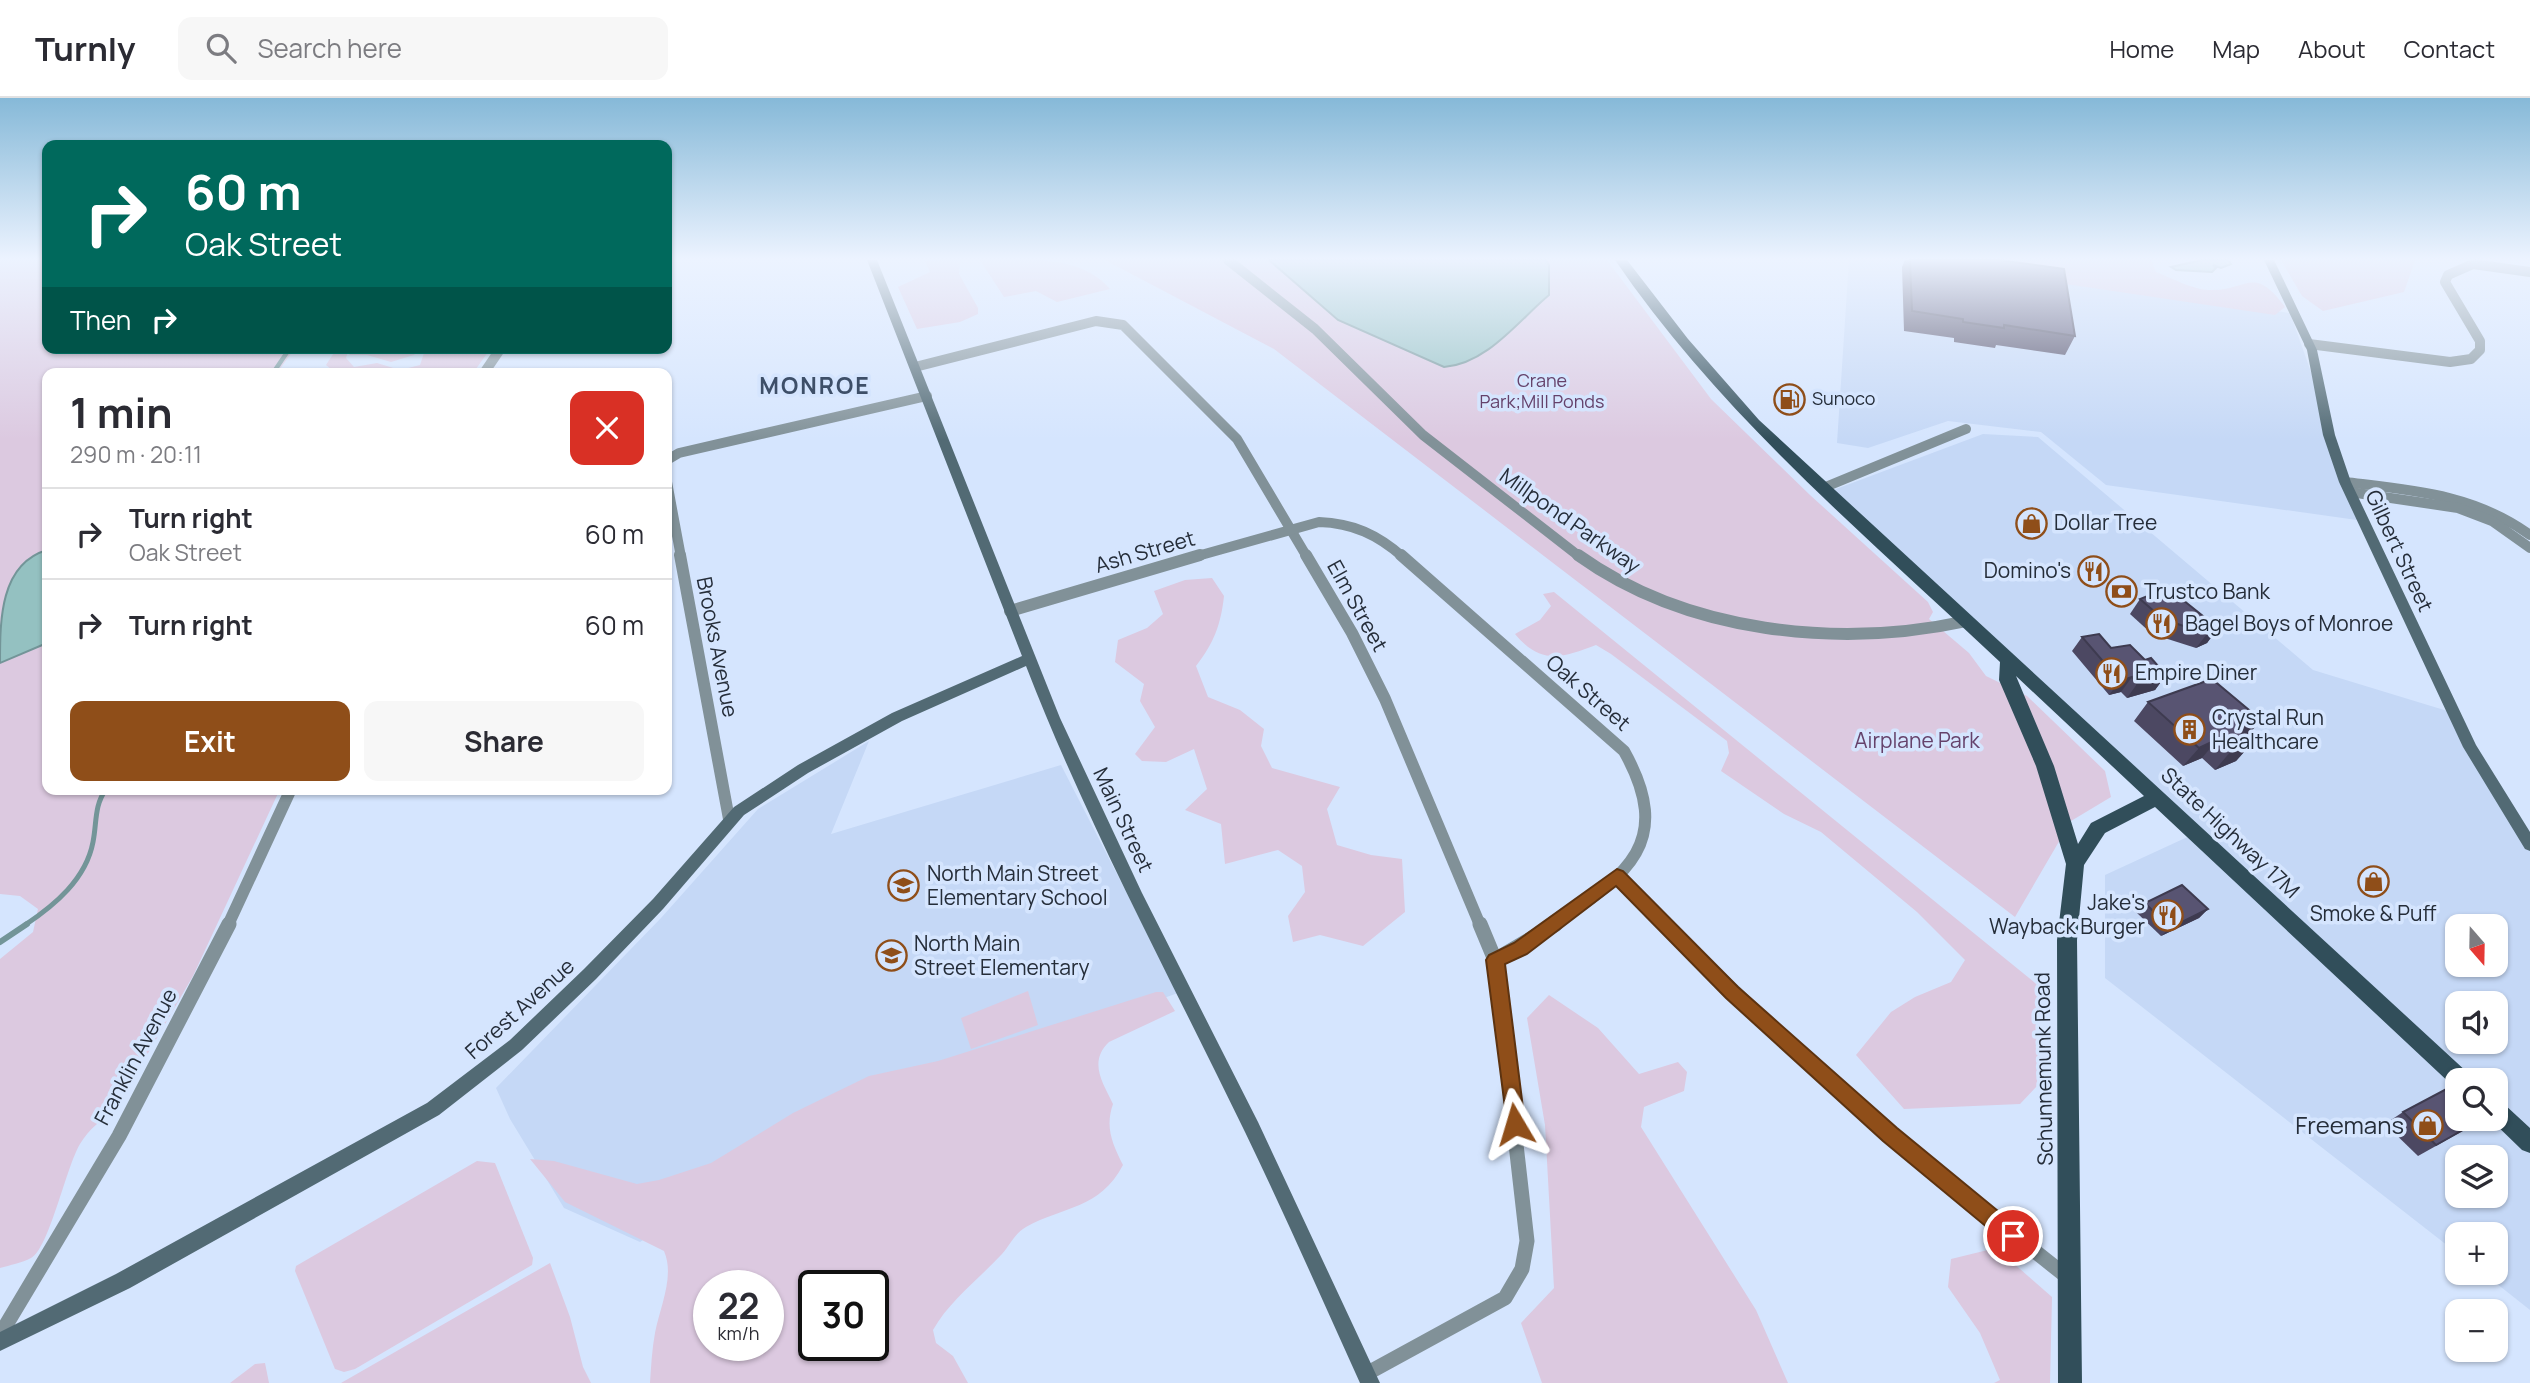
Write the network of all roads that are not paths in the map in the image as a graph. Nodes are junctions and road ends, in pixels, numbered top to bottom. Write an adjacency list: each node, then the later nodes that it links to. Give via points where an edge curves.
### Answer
1 (896, 320): 8 (street, Main Street)
2 (1304, 320): 19 (street, Millpond Parkway, via 1423,435 1548,533 1631,589 1714,619 1827,634 1921,631)
3 (1667, 320): 13 (main road, State Highway 17M, via 1719,385)
4 (2298, 320): 7 (street, Gilbert Street)
5 (2468, 320): 7 (street, via 2480,341 2480,350 2471,359 2450,362)
6 (1112, 321): 8 (street); 15 (street, Elm Street, via 1127,328 1237,439)
7 (2309, 344): 12 (street, Gilbert Street, via 2329,435)
8 (915, 367): 9 (street, Main Street)
9 (927, 396): 11 (street); 18 (street, Main Street)
10 (1966, 429): 13 (street)
11 (672, 456)
12 (2348, 487): 16 (street, via 2432,494 2474,503); 17 (street, via 2466,510 2492,521); 25 (street, Gilbert Street, via 2470,747)
13 (1823, 488): 19 (main road, State Highway 17M)
14 (672, 509): 24 (street, Brooks Avenue)
15 (1290, 528): 18 (street, Ash Street); 27 (street, Oak Street, via 1327,521 1362,528 1384,540 1624,751 1640,782 1644,833 1636,858); 28 (street, Elm Street, via 1385,699)
16 (2530, 535)
17 (2530, 548)
18 (1010, 611): 20 (street, Main Street)
19 (1966, 621): 21 (main road, State Highway 17M)
20 (1028, 659): 24 (street, Forest Avenue, via 897,717 803,769); 35 (street, Main Street, via 1135,895 1252,1128)
21 (2009, 660): 23 (main road, State Highway 17M); 26 (main road, via 2007,680 2045,766)
22 (288, 795): 33 (street, Franklin Avenue, via 157,1064 102,1166)
23 (2157, 798): 26 (main road, Schunnemunk Road, via 2098,828); 29 (main road, State Highway 17M)
24 (729, 820): 34 (street, Forest Avenue, via 658,905 590,974 516,1045 448,1099 123,1281)
25 (2530, 845)
26 (2075, 864): 32 (main road, Schunnemunk Road, via 2067,940)
27 (1617, 876): 28 (street, Oak Street, via 1520,948); 32 (street, via 1732,992 1890,1134 1975,1207)
28 (1495, 960): 35 (street, via 1525,1228 1522,1269 1505,1298)
29 (2448, 1068)
30 (2508, 1122): 31 (main road)
31 (2530, 1143)
32 (2070, 1279): 36 (main road, Schunnemunk Road)
33 (0, 1335)
34 (0, 1342)
35 (1368, 1378)
36 (2070, 1383)

